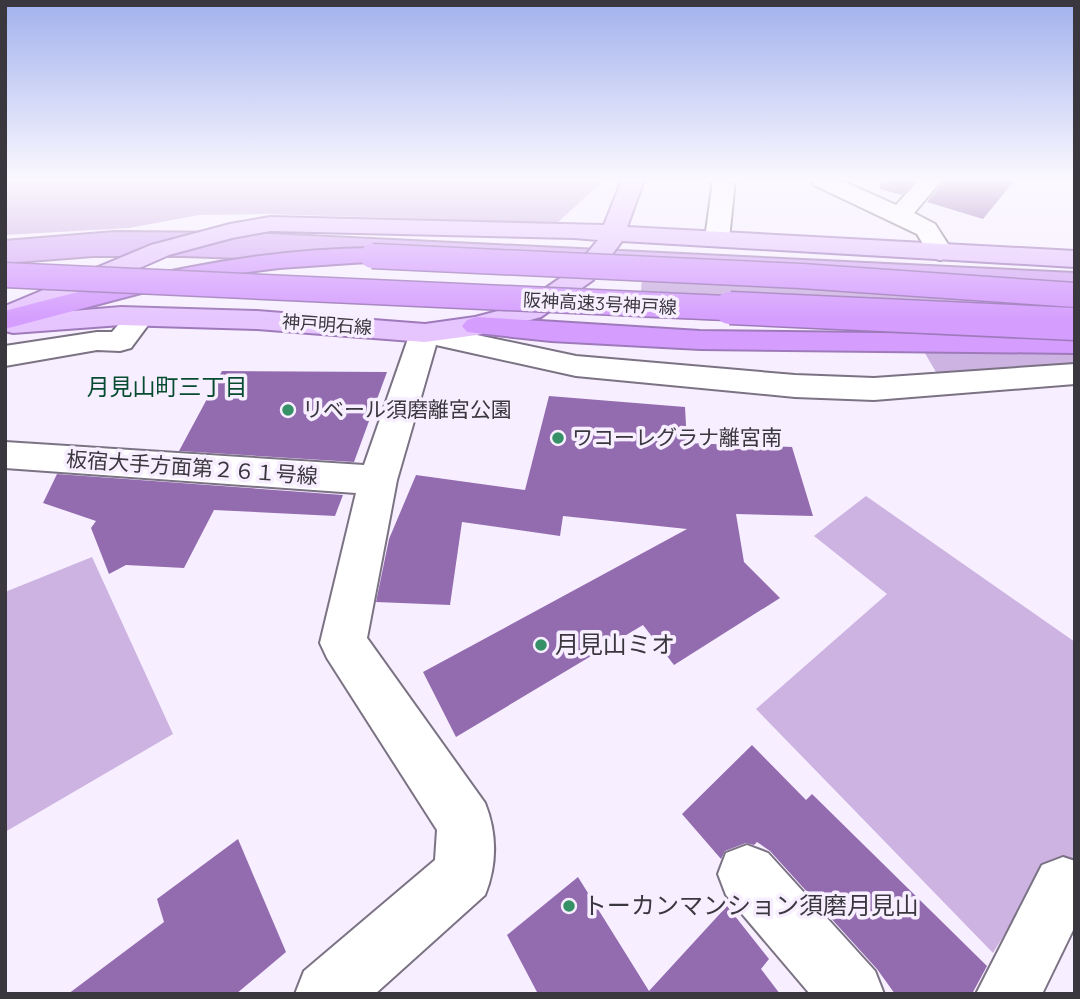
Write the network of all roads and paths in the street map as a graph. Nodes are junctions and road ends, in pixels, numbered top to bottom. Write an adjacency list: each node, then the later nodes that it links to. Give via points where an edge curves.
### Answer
1 (257, 227): 16 (main road, via 169,248)
2 (326, 227): 7 (main road)
3 (616, 227): 7 (main road, 神戸明石線)
4 (718, 227): 6 (street)
5 (922, 227): 8 (street)
6 (717, 239): 7 (main road); 8 (main road)
7 (611, 240): 18 (main road, 神戸明石線, via 584,274 531,311)
8 (940, 252): 10 (main road)
9 (5, 254): 11 (highway)
10 (1075, 259)
11 (135, 272): 12 (highway, bridge); 14 (highway, 阪神高速3号神戸線); 17 (highway, 阪神高速3号神戸線, bridge)
12 (5, 275)
13 (1075, 295): 16 (highway, bridge, via 801,276 308,256 145,282)
14 (1075, 303)
15 (140, 317): 16 (main road, 神戸明石線); 19 (main road, 神戸明石線, via 257,320); 21 (street, via 120,342 97,341)
16 (5, 320)
17 (1075, 324)
18 (477, 326): 19 (main road, 神戸明石線); 20 (highway, via 565,336)
19 (425, 333): 22 (street, via 576,366 795,386 874,388); 24 (street)
20 (1075, 344)
21 (5, 356)
22 (1074, 375)
23 (9, 459): 24 (street, 板宿大手方面第２６１号線)
24 (378, 480): 27 (street, via 343,643 465,823 464,874)
25 (747, 874): 28 (street)
26 (1075, 893): 29 (street, via 1063,886)
27 (333, 991)
28 (852, 994)
29 (1008, 994)

